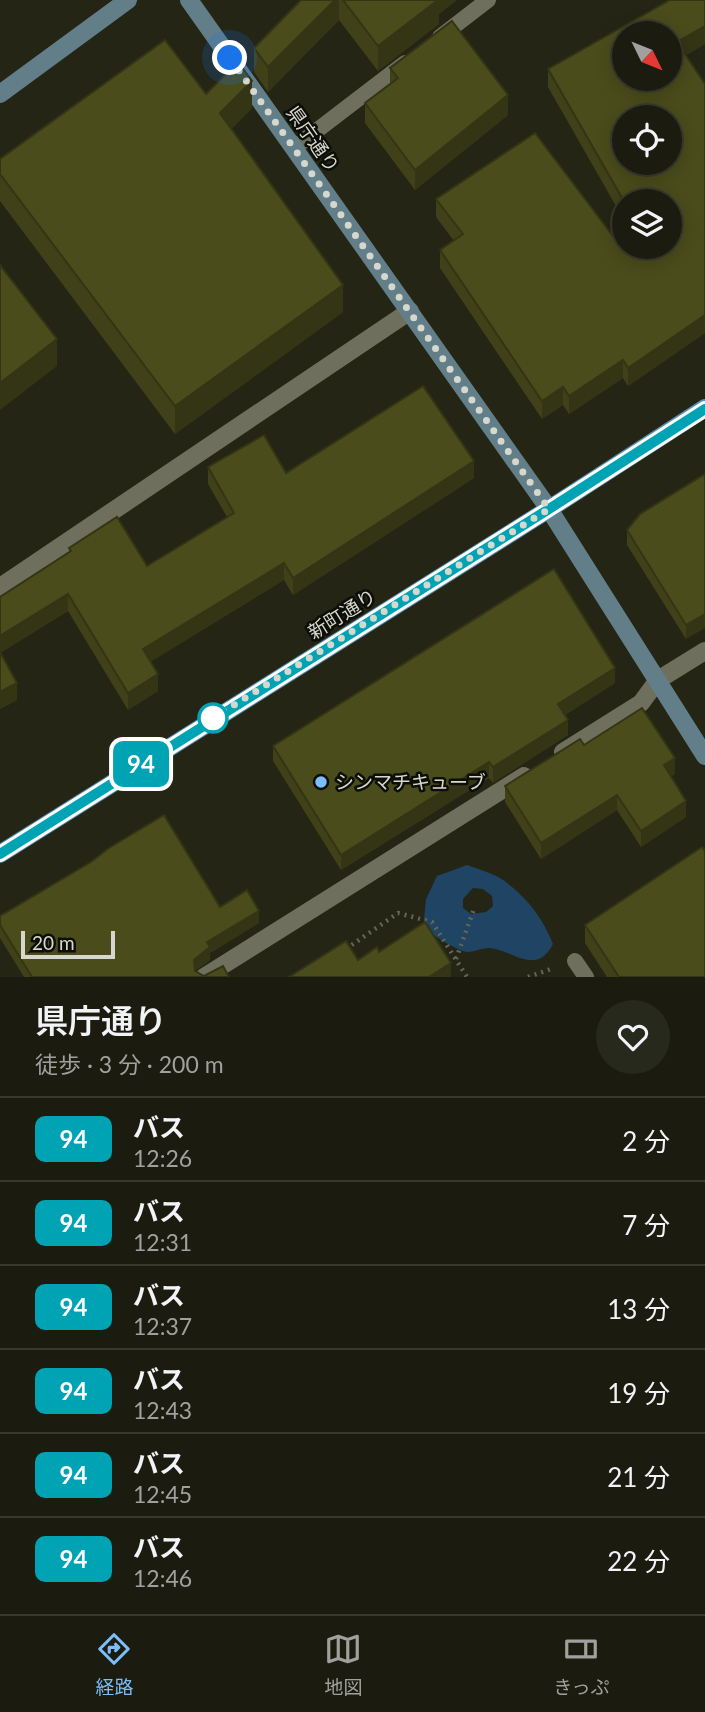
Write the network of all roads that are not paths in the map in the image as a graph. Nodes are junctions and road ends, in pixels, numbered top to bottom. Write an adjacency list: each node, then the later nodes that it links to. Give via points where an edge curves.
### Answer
1 (128, 0): 4 (street)
2 (189, 0): 5 (street, 県庁通り)
3 (488, 0): 5 (lane)
4 (0, 94)
5 (294, 148): 6 (street, 県庁通り)
6 (410, 311): 8 (street, 県庁通り); 9 (street)
7 (705, 408): 8 (main road, 新町通り)
8 (549, 509): 11 (street, 県庁通り); 13 (main road, 新町通り)
9 (0, 587)
10 (705, 650): 11 (street)
11 (658, 680): 12 (street, 県庁通り); 15 (street, via 641,703)
12 (705, 756)
13 (0, 854)
14 (575, 961): 16 (lane)
15 (204, 977)
16 (586, 977)

